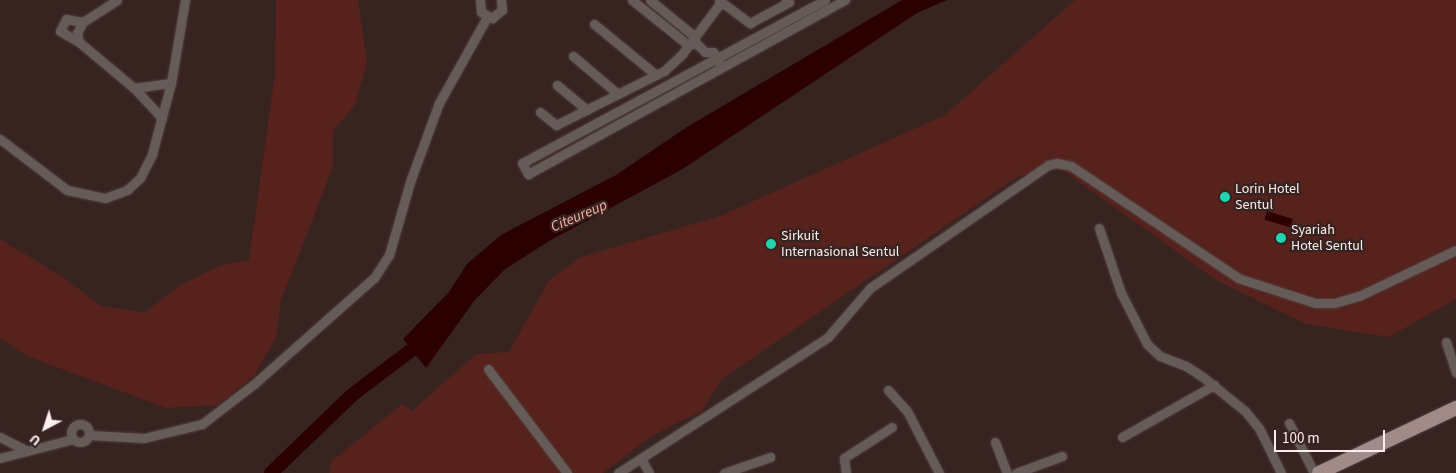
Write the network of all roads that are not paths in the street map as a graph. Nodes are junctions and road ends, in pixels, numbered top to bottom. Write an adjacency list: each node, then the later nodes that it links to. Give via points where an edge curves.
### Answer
1 (117, 0): 12 (street)
2 (185, 0): 23 (street)
3 (480, 0): 11 (street, via 480,12)
4 (501, 0): 11 (street, via 500,14)
5 (632, 0): 14 (street)
6 (650, 0): 14 (street)
7 (786, 0): 10 (street, via 789,2 750,24)
8 (825, 0): 18 (street)
9 (845, 0): 20 (street)
10 (720, 1): 14 (street)
11 (487, 17): 41 (street, via 439,103 389,255 374,278 254,384 202,424 144,438)
12 (83, 22): 15 (street, via 77,33); 15 (street, via 66,19 60,31)
13 (594, 24): 22 (street)
14 (693, 41): 16 (street); 22 (street, via 674,64)
15 (79, 42): 25 (street)
16 (706, 52): 18 (street, via 713,52); 19 (street, via 703,58)
17 (573, 56): 26 (street)
18 (716, 59): 19 (street); 20 (street)
19 (706, 64): 21 (street); 21 (street, via 522,163 528,174)
20 (721, 68): 21 (street)
21 (711, 73)
22 (656, 75): 26 (street)
23 (171, 83): 25 (street); 29 (street)
24 (557, 85): 27 (street)
25 (134, 88): 29 (street)
26 (618, 94): 27 (street)
27 (587, 110): 28 (street, via 556,125)
28 (540, 112)
29 (162, 118): 30 (street, via 152,154 140,178 127,190 105,198 67,190)
30 (0, 139)
31 (1100, 228): 36 (street, via 1121,293 1147,344 1160,356 1186,366)
32 (1456, 250): 50 (street, via 1359,296 1334,303 1315,303 1238,278 1072,166 1048,165 870,288 828,338)
33 (1446, 342): 35 (street)
34 (488, 369): 51 (street)
35 (1456, 372)
36 (1214, 386): 43 (street); 59 (street, via 1253,419)
37 (888, 390): 56 (street, via 907,411)
38 (1456, 408): 61 (main road)
39 (1289, 423): 60 (street)
40 (892, 428): 55 (street, via 844,458)
41 (89, 435): 44 (street, via 84,442); 44 (street, via 85,426 79,424 71,430)
42 (0, 437): 46 (street)
43 (1122, 437)
44 (73, 439): 46 (street)
45 (995, 442): 57 (street)
46 (26, 450): 49 (street)
47 (1062, 456): 58 (street)
48 (770, 457): 54 (street)
49 (0, 458)
50 (641, 458): 52 (street); 53 (street)
51 (567, 473)
52 (618, 473)
53 (649, 473)
54 (724, 473)
55 (846, 473)
56 (939, 473)
57 (1007, 473)
58 (1016, 473)
59 (1281, 473)
60 (1314, 473)
61 (1319, 473)

